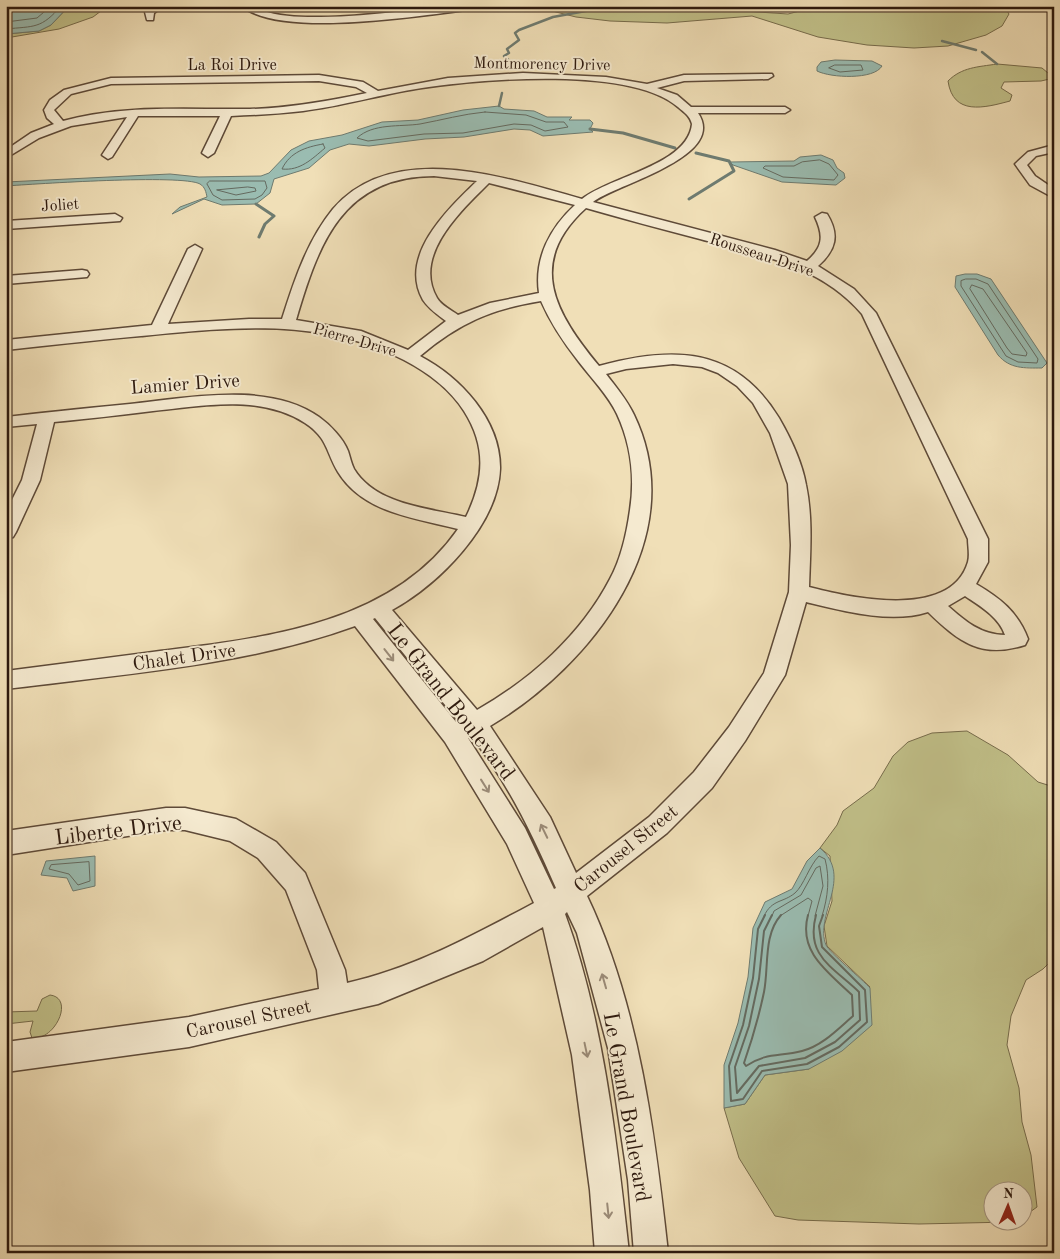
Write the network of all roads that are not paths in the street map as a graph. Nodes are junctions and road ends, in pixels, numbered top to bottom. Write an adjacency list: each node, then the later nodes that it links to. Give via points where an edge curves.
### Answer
1 (158, 6): 4 (street, via 150,12)
2 (246, 6): 3 (street, via 262,15 298,20 413,14)
3 (474, 6)
4 (150, 18)
5 (768, 76): 6 (street, via 693,78)
6 (647, 87): 7 (street, Montmorency Drive, via 578,77 490,78); 8 (street, Montmorency Drive, via 681,102)
7 (377, 94): 10 (street, Montmorency Drive, via 318,107); 12 (street, La Roi Drive, via 358,84 319,78 124,80 81,84 62,95 49,110)
8 (690, 110): 9 (street); 19 (street, via 698,130 681,155 617,182)
9 (785, 110)
10 (227, 113): 11 (street, Montmorency Drive); 14 (street)
11 (134, 114): 12 (street, Montmorency Drive); 15 (street)
12 (60, 124): 16 (street, Montmorency Drive, via 32,136)
13 (1054, 148): 18 (street, via 1032,154 1021,164 1036,186)
14 (208, 153)
15 (108, 154)
16 (6, 155)
17 (485, 180): 19 (street, Rousseau Drive); 28 (street, via 442,226 424,266 423,279 429,298); 29 (street, Rousseau Drive, via 442,173 415,173 370,186 354,196 316,245 304,269)
18 (1054, 194)
19 (584, 203): 24 (street, Rousseau Drive, via 760,250); 27 (street, via 554,237 545,264)
20 (822, 217): 24 (street, via 829,229 830,241 824,253)
21 (115, 218): 22 (street, Joliet)
22 (6, 225)
23 (195, 249): 30 (street)
24 (808, 267): 38 (street, Rousseau Drive, via 838,284 869,313 978,538 978,564)
25 (82, 274): 26 (street)
26 (6, 280)
27 (548, 296): 28 (street, via 507,302); 33 (street, via 561,328)
28 (456, 322): 32 (street)
29 (288, 323): 30 (street, Pierre Drive); 32 (street, Pierre Drive, via 344,332)
30 (158, 329): 31 (street, Pierre Drive)
31 (6, 346)
32 (410, 356): 36 (street, Pierre Drive, via 444,378 460,394 473,411 491,449 491,472 486,494)
33 (596, 372): 39 (street, Carousel Street, via 648,360 705,363 724,370 760,400 778,433 797,484 801,545); 43 (street, via 624,412 635,439 641,468 642,508 620,582 564,656 525,691)
34 (48, 417): 35 (street, Lamier Drive); 36 (street, Lamier Drive, via 212,400 275,403 307,416 321,429 337,447 353,480 377,500); 37 (street, via 31,480)
35 (6, 422)
36 (470, 525): 41 (street, Pierre Drive, via 451,551 420,581)
37 (6, 532)
38 (964, 586): 40 (street, Rousseau Drive, via 953,596); 40 (street, via 1004,614 1015,628 1017,639 1007,644 989,643 963,630)
39 (799, 592): 40 (street, Rousseau Drive, via 869,608 918,607); 45 (street, Carousel Street, via 774,674 737,734 703,780 658,825)
40 (932, 602)
41 (369, 612): 42 (street, Chalet Drive, via 304,636 246,647); 43 (street, Le Grand Boulevard)
42 (6, 680)
43 (464, 729): 45 (street, Le Grand Boulevard, one-way to 43, via 541,825 490,743); 46 (street, Le Grand Boulevard, one-way to 46)
44 (6, 843): 47 (street, Liberte Drive, via 166,819 185,819 236,831 267,850 296,882 331,970)
45 (572, 890): 46 (street, Carousel Street); 50 (street, Le Grand Boulevard, one-way to 45, via 644,1180 623,1048 590,932)
46 (550, 909): 47 (street, Carousel Street, via 473,951 378,990); 49 (street, Le Grand Boulevard, one-way to 49, via 561,940 587,1055)
47 (335, 999): 48 (street, Carousel Street, via 189,1032)
48 (6, 1057)
49 (612, 1253)
50 (651, 1253)

